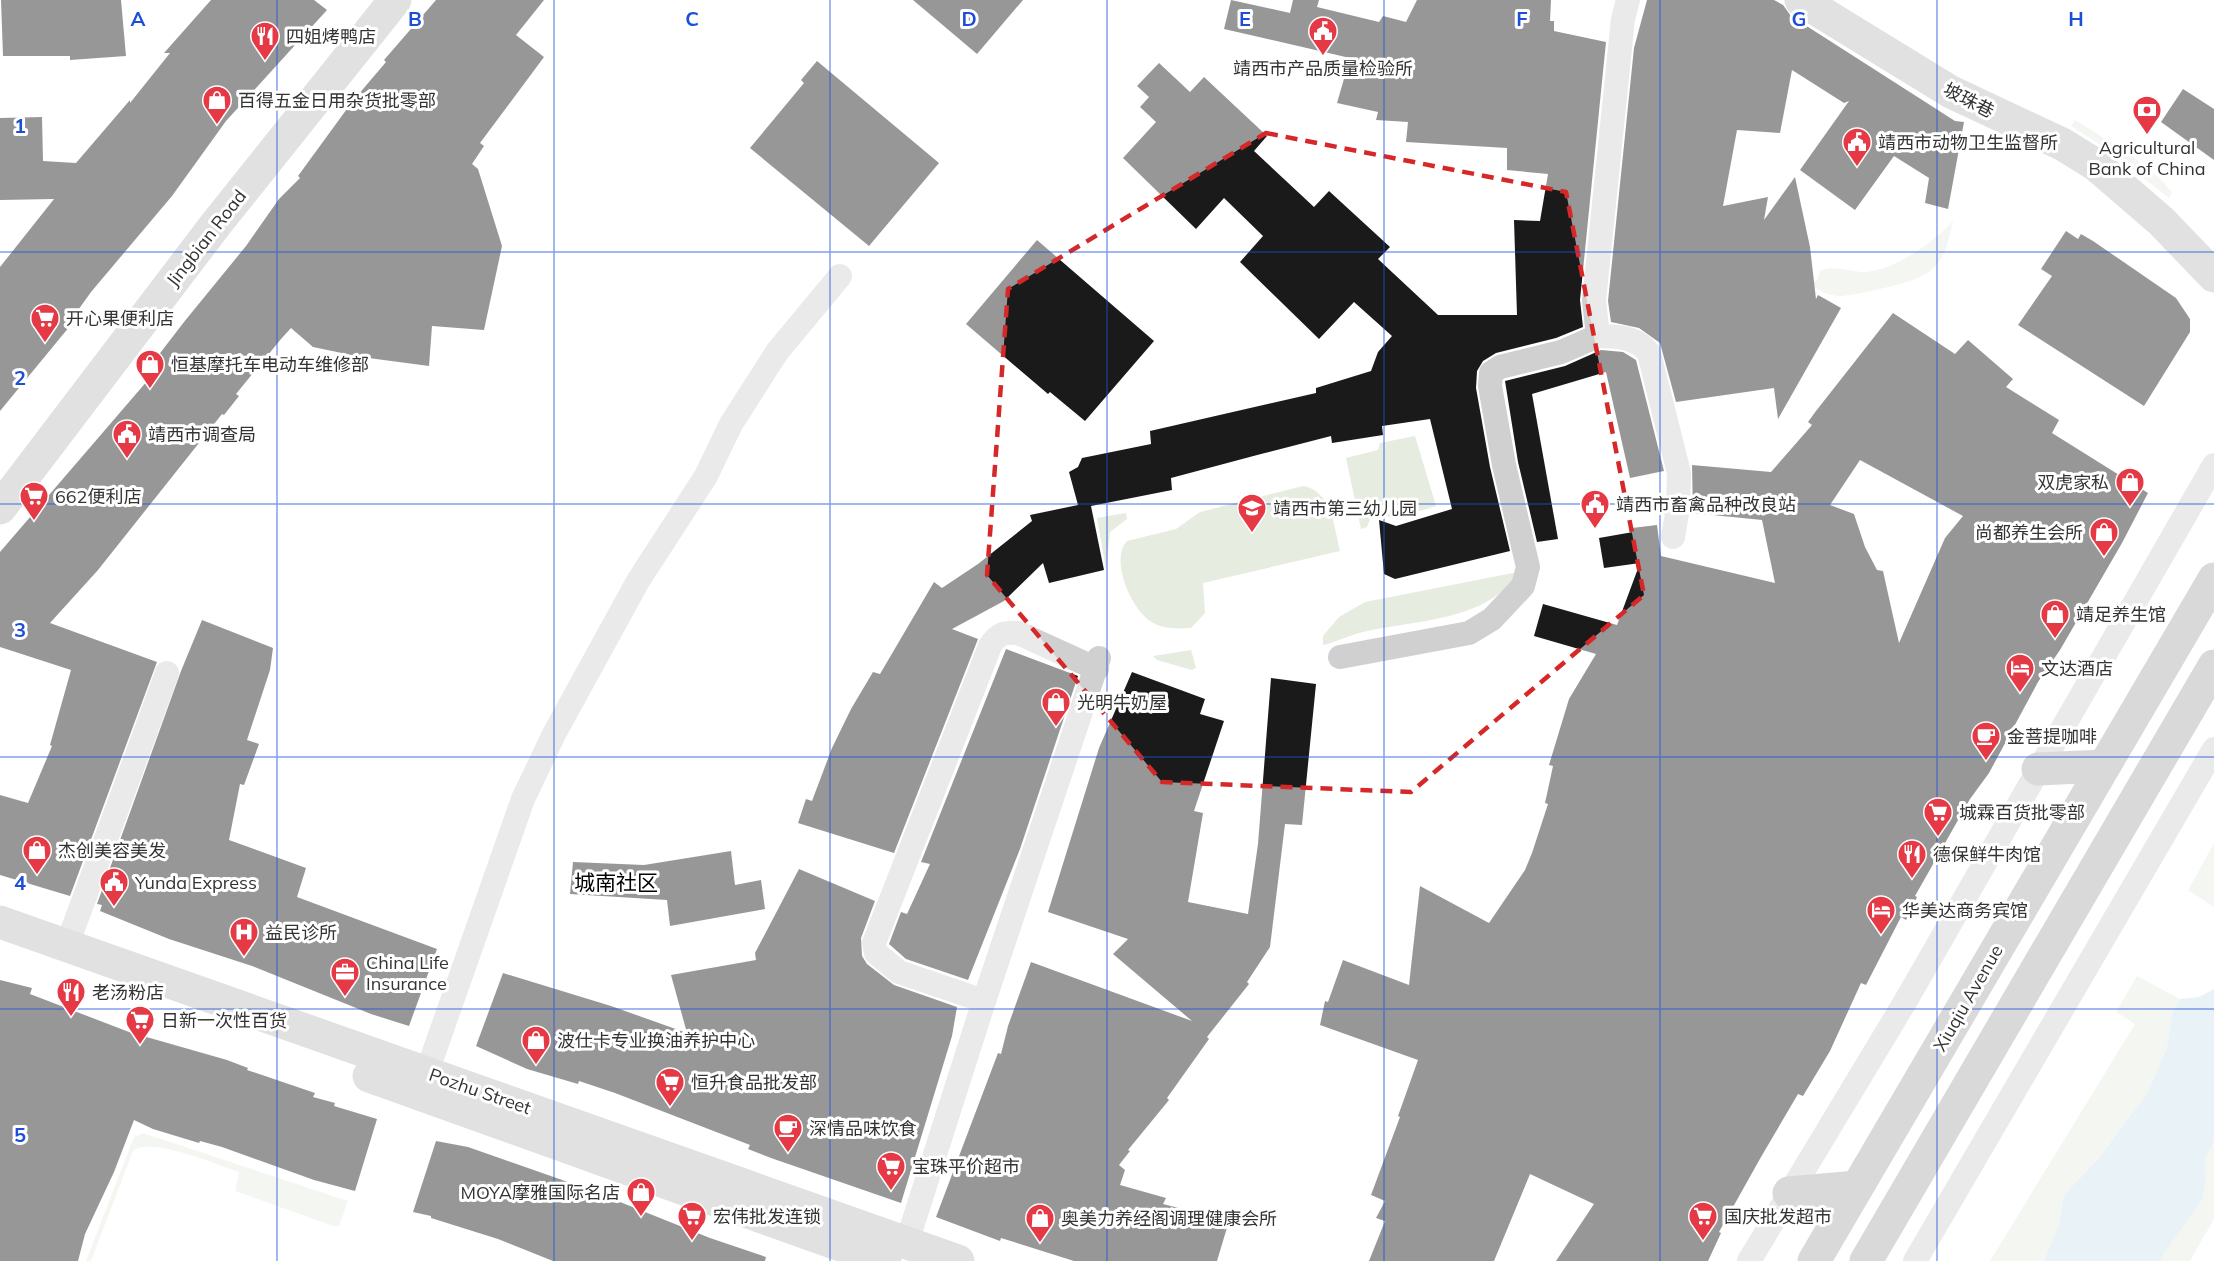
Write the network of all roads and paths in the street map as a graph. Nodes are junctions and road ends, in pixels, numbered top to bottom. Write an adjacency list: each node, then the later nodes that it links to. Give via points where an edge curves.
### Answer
1 (372, 0): 9 (main road, Jingbian Road, via 194,220)
2 (395, 0): 10 (main road, Jingbian Road, via 216,224)
3 (1628, 0): 7 (street, via 1597,264 1594,301)
4 (1801, 0): 6 (main road, 坡珠巷, via 1951,92 2096,165 2161,221)
5 (840, 276): 23 (street, via 777,352 731,424 706,476 638,581 555,734 523,799)
6 (2214, 276)
7 (1598, 336): 11 (street, via 1617,336 1642,344 1649,353 1678,473); 13 (street, via 1491,373 1504,465 1528,567 1523,586 1492,619 1469,633)
8 (2214, 465): 18 (street)
9 (0, 471)
10 (0, 508)
11 (1673, 537)
12 (2214, 579): 17 (main road, Xiuqiu Avenue)
13 (1340, 657)
14 (2214, 666): 30 (main road)
15 (167, 673): 21 (street)
16 (2214, 749): 31 (street)
17 (2104, 766): 18 (main road); 24 (main road, Xiuqiu Avenue)
18 (2038, 769): 25 (street, via 1905,1002)
19 (0, 922): 21 (main road, Pozhu Street)
20 (0, 944): 26 (main road, Pozhu Street)
21 (67, 945): 23 (main road, Pozhu Street)
22 (984, 1001): 22 (street, via 1098,663 1018,633 1004,632 990,646 874,943 876,953 899,972); 26 (street)
23 (427, 1072): 26 (main road, Pozhu Street)
24 (1857, 1187): 25 (main road); 29 (main road, Xiuqiu Avenue)
25 (1789, 1193): 28 (street)
26 (896, 1252): 27 (main road, Pozhu Street)
27 (958, 1261)
28 (1749, 1261)
29 (1814, 1261)
30 (1866, 1261)
31 (1915, 1261)

